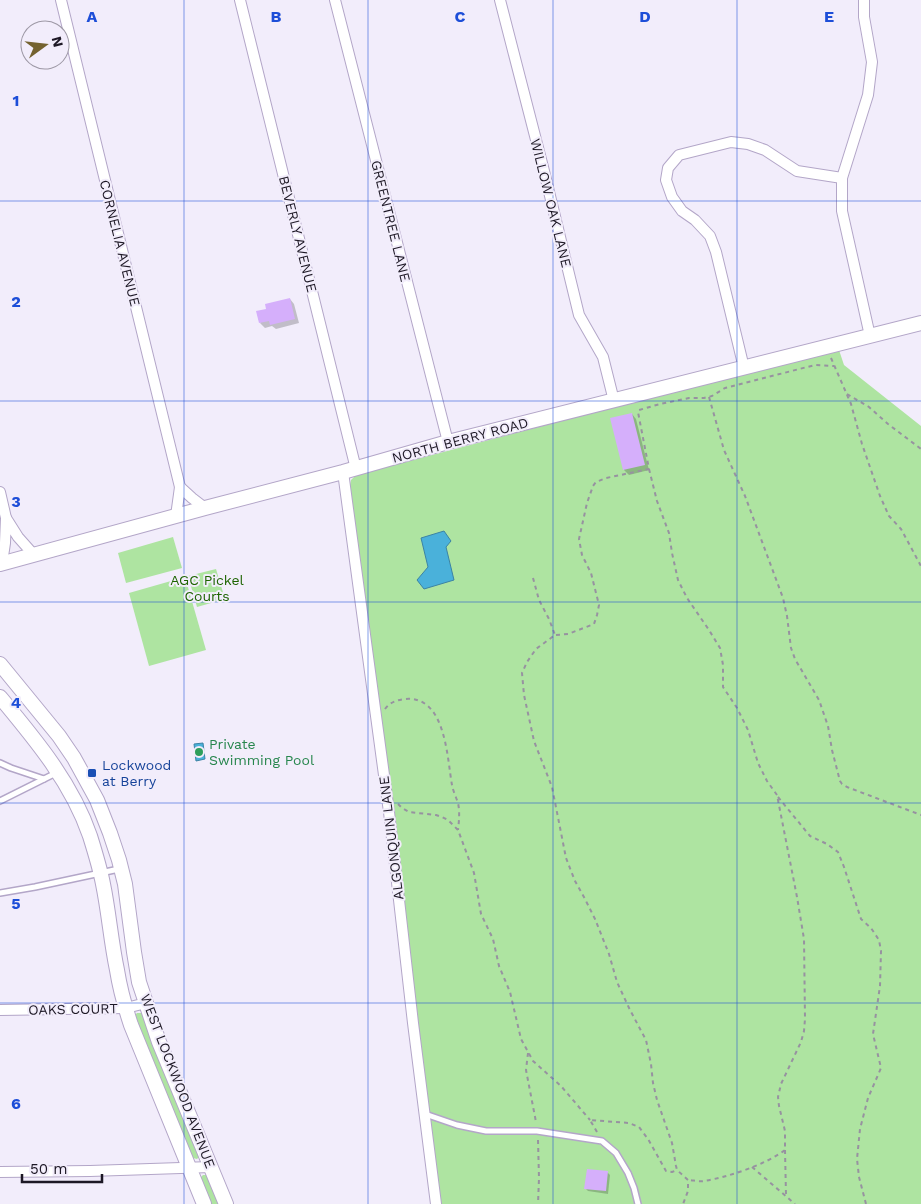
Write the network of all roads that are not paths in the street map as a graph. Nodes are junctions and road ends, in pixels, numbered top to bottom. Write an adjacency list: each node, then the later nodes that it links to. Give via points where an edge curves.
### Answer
1 (61, 0): 13 (street, CORNELIA AVENUE)
2 (240, 0): 12 (street, BEVERLY AVENUE)
3 (335, 0): 11 (street, GREENTREE LANE)
4 (500, 0): 10 (street, WILLOW OAK LANE, via 579,315 603,357)
5 (864, 0): 6 (street, via 872,62 868,95)
6 (842, 178): 8 (street, via 842,212); 9 (street, via 797,171 765,150 731,142 679,156 668,168 666,180 672,197 682,211 710,236)
7 (921, 323): 8 (main road, NORTH BERRY ROAD)
8 (870, 336): 9 (main road, NORTH BERRY ROAD)
9 (744, 368): 10 (main road, NORTH BERRY ROAD)
10 (614, 401): 11 (main road, NORTH BERRY ROAD)
11 (448, 442): 12 (main road, NORTH BERRY ROAD)
12 (349, 470): 15 (main road, NORTH BERRY ROAD); 34 (street, ALGONQUIN LANE)
13 (180, 487): 15 (street); 16 (street, CORNELIA AVENUE)
14 (0, 492): 17 (street)
15 (205, 508): 16 (main road, NORTH BERRY ROAD)
16 (176, 516): 18 (main road, NORTH BERRY ROAD)
17 (6, 518): 18 (street); 19 (street)
18 (34, 555): 19 (main road, NORTH BERRY ROAD)
19 (1, 563)
20 (0, 664): 21 (main road, WEST LOCKWOOD AVENUE)
21 (6, 682): 23 (main road, WEST LOCKWOOD AVENUE, via 59,736)
22 (0, 697): 25 (main road, WEST LOCKWOOD AVENUE)
23 (76, 761): 25 (main road); 28 (main road, WEST LOCKWOOD AVENUE, via 98,800)
24 (0, 763): 26 (lane)
25 (58, 772): 26 (lane); 29 (main road, WEST LOCKWOOD AVENUE, via 81,813)
26 (44, 779): 27 (lane)
27 (0, 801)
28 (121, 868): 29 (lane); 31 (main road, WEST LOCKWOOD AVENUE, via 138,974)
29 (100, 873): 30 (lane); 32 (main road, WEST LOCKWOOD AVENUE, via 116,970)
30 (0, 893)
31 (146, 1003): 32 (street, OAKS COURT); 35 (main road, WEST LOCKWOOD AVENUE)
32 (126, 1008): 33 (street, OAKS COURT); 36 (main road, WEST LOCKWOOD AVENUE)
33 (0, 1010)
34 (424, 1114): 40 (street, ALGONQUIN LANE); 41 (lane, via 486,1131 537,1131 602,1141 616,1153 628,1173)
35 (211, 1167): 36 (street); 39 (main road, WEST LOCKWOOD AVENUE)
36 (189, 1168): 37 (street); 38 (main road, WEST LOCKWOOD AVENUE)
37 (0, 1172)
38 (204, 1204)
39 (226, 1204)
40 (436, 1204)
41 (638, 1204)

